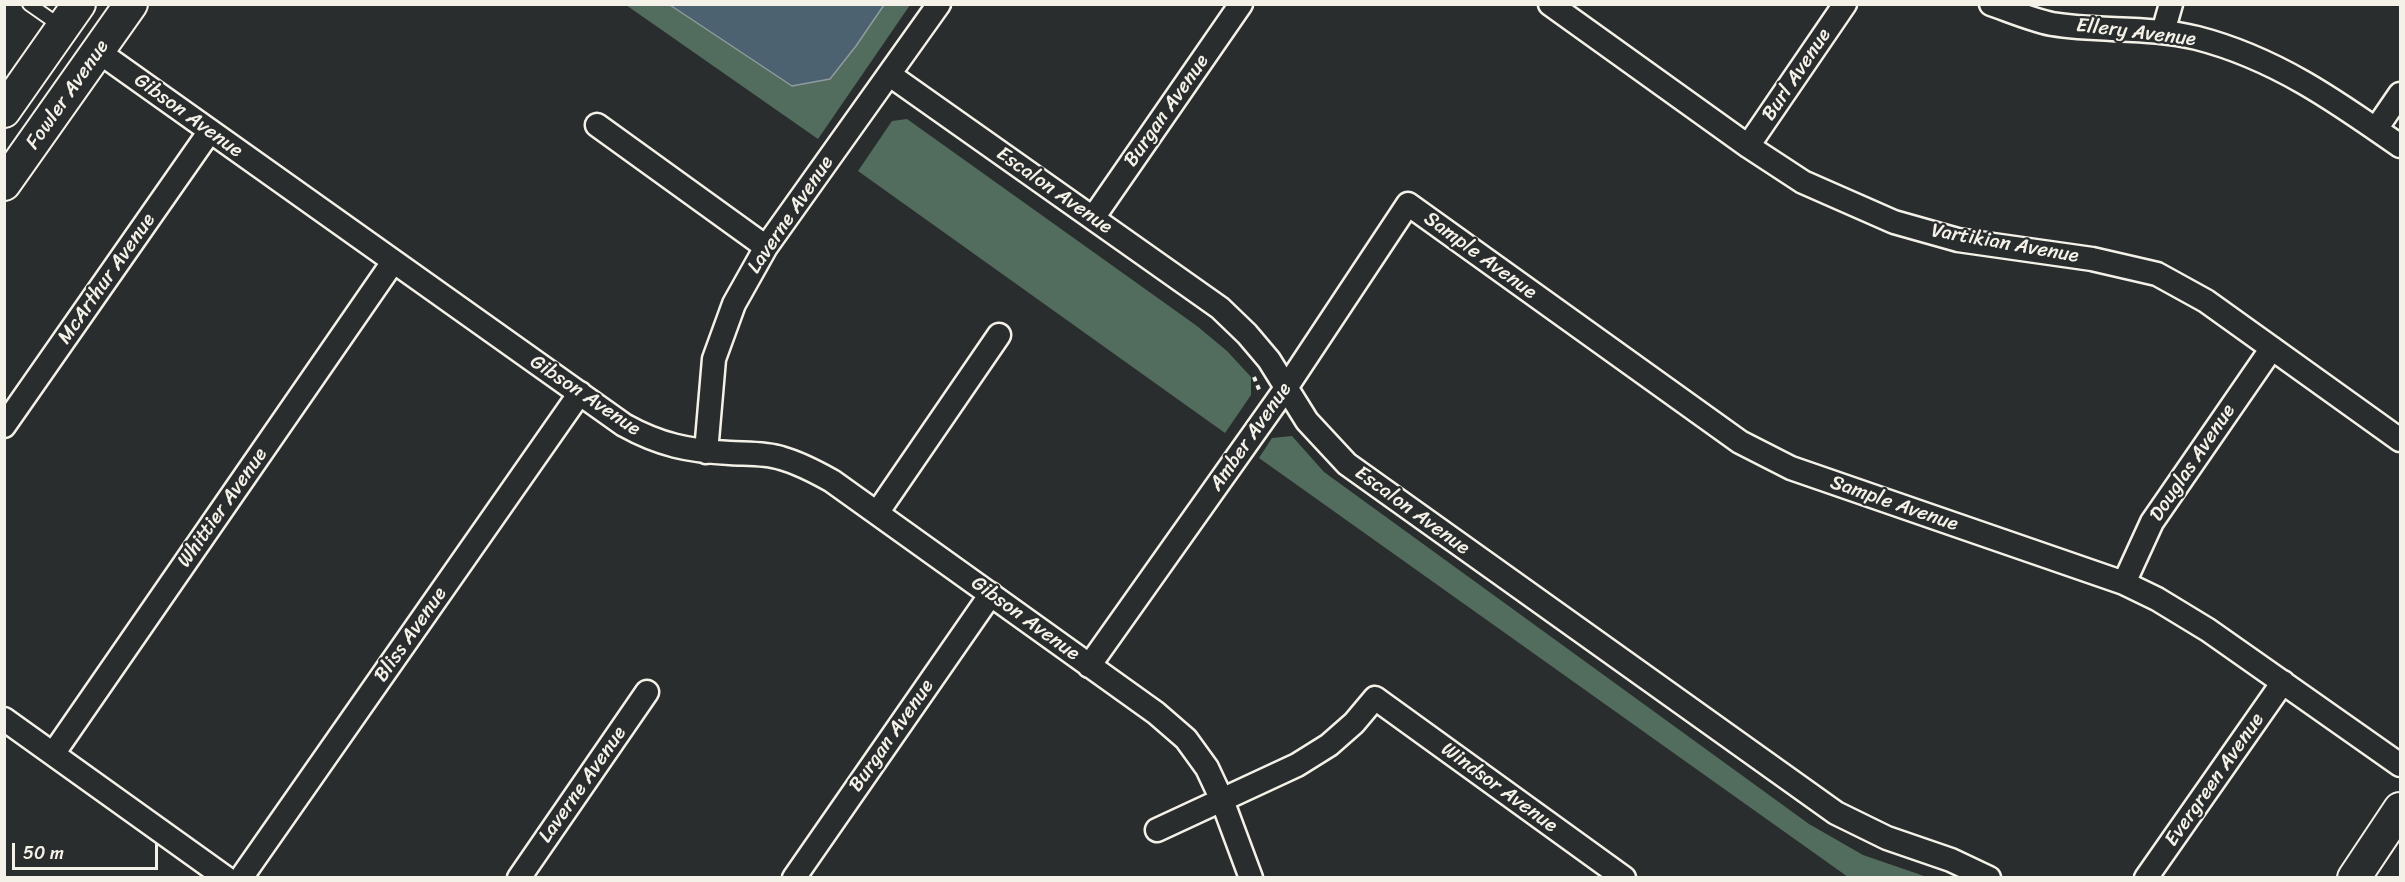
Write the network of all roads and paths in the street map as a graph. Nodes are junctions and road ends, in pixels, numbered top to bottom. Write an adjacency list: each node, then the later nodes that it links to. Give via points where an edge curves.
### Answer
1 (29, 4): 10 (lane)
2 (100, 4): 12 (main road, via 90,19 88,32)
3 (131, 4): 12 (main road, Fowler Avenue)
4 (939, 4): 13 (street, Laverne Avenue)
5 (1241, 4): 23 (street, Burgan Avenue)
6 (1550, 4): 19 (street, Vartikian Avenue)
7 (1845, 4): 19 (street, Burl Avenue)
8 (1991, 4): 11 (street, Ellery Avenue, via 2050,24)
9 (2171, 4): 11 (street)
10 (71, 16): 15 (main road)
11 (2163, 32): 17 (street, Ellery Avenue, via 2254,56 2319,90)
12 (99, 52): 18 (street, Gibson Avenue); 21 (main road, Fowler Avenue)
13 (890, 75): 23 (street, Escalon Avenue); 24 (street, Laverne Avenue)
14 (2400, 94): 17 (street)
15 (4, 111)
16 (597, 125): 24 (street)
17 (2376, 129): 20 (street, Ellery Avenue)
18 (210, 131): 25 (street, Gibson Avenue); 30 (street, McArthur Avenue)
19 (1748, 146): 27 (street, Vartikian Avenue, via 1803,182 1894,222 1958,240 2092,259 2157,274 2206,301)
20 (2400, 146)
21 (7, 174)
22 (1408, 204): 28 (street, Amber Avenue); 34 (street, Sample Avenue, via 1740,442 1791,468)
23 (1093, 218): 28 (street, Escalon Avenue, via 1220,308 1255,342)
24 (766, 247): 32 (street, Laverne Avenue, via 734,304 714,359)
25 (393, 262): 29 (street, Gibson Avenue); 40 (street, Whittier Avenue)
26 (999, 335): 33 (street)
27 (2272, 348): 31 (street, Vartikian Avenue); 34 (street, Douglas Avenue, via 2152,522)
28 (1286, 388): 36 (street, Amber Avenue); 51 (street, Escalon Avenue, via 1307,421 1347,464 1836,813 1887,838)
29 (580, 393): 32 (street, Gibson Avenue, via 647,438); 46 (street, Bliss Avenue)
30 (4, 426)
31 (2400, 440)
32 (706, 452): 33 (street, Gibson Avenue, via 780,457 832,481)
33 (877, 513): 35 (street, Gibson Avenue)
34 (2124, 583): 37 (street, Sample Avenue, via 2157,598)
35 (991, 594): 36 (street, Gibson Avenue); 48 (street, Burgan Avenue)
36 (1089, 666): 42 (street, Gibson Avenue, via 1156,712 1186,739 1207,768)
37 (2283, 682): 41 (street, Sample Avenue); 52 (street, Evergreen Avenue)
38 (647, 692): 47 (street, Laverne Avenue)
39 (4, 719): 40 (street)
40 (53, 754): 45 (street)
41 (2400, 765)
42 (1222, 800): 44 (street); 49 (street, Gibson Avenue); 50 (street, Windsor Avenue, via 1297,765 1329,745 1375,698)
43 (2400, 809): 53 (main road)
44 (1157, 830)
45 (226, 878)
46 (242, 878)
47 (519, 878)
48 (794, 878)
49 (1251, 878)
50 (1624, 878)
51 (1989, 878)
52 (2146, 878)
53 (2354, 878)

